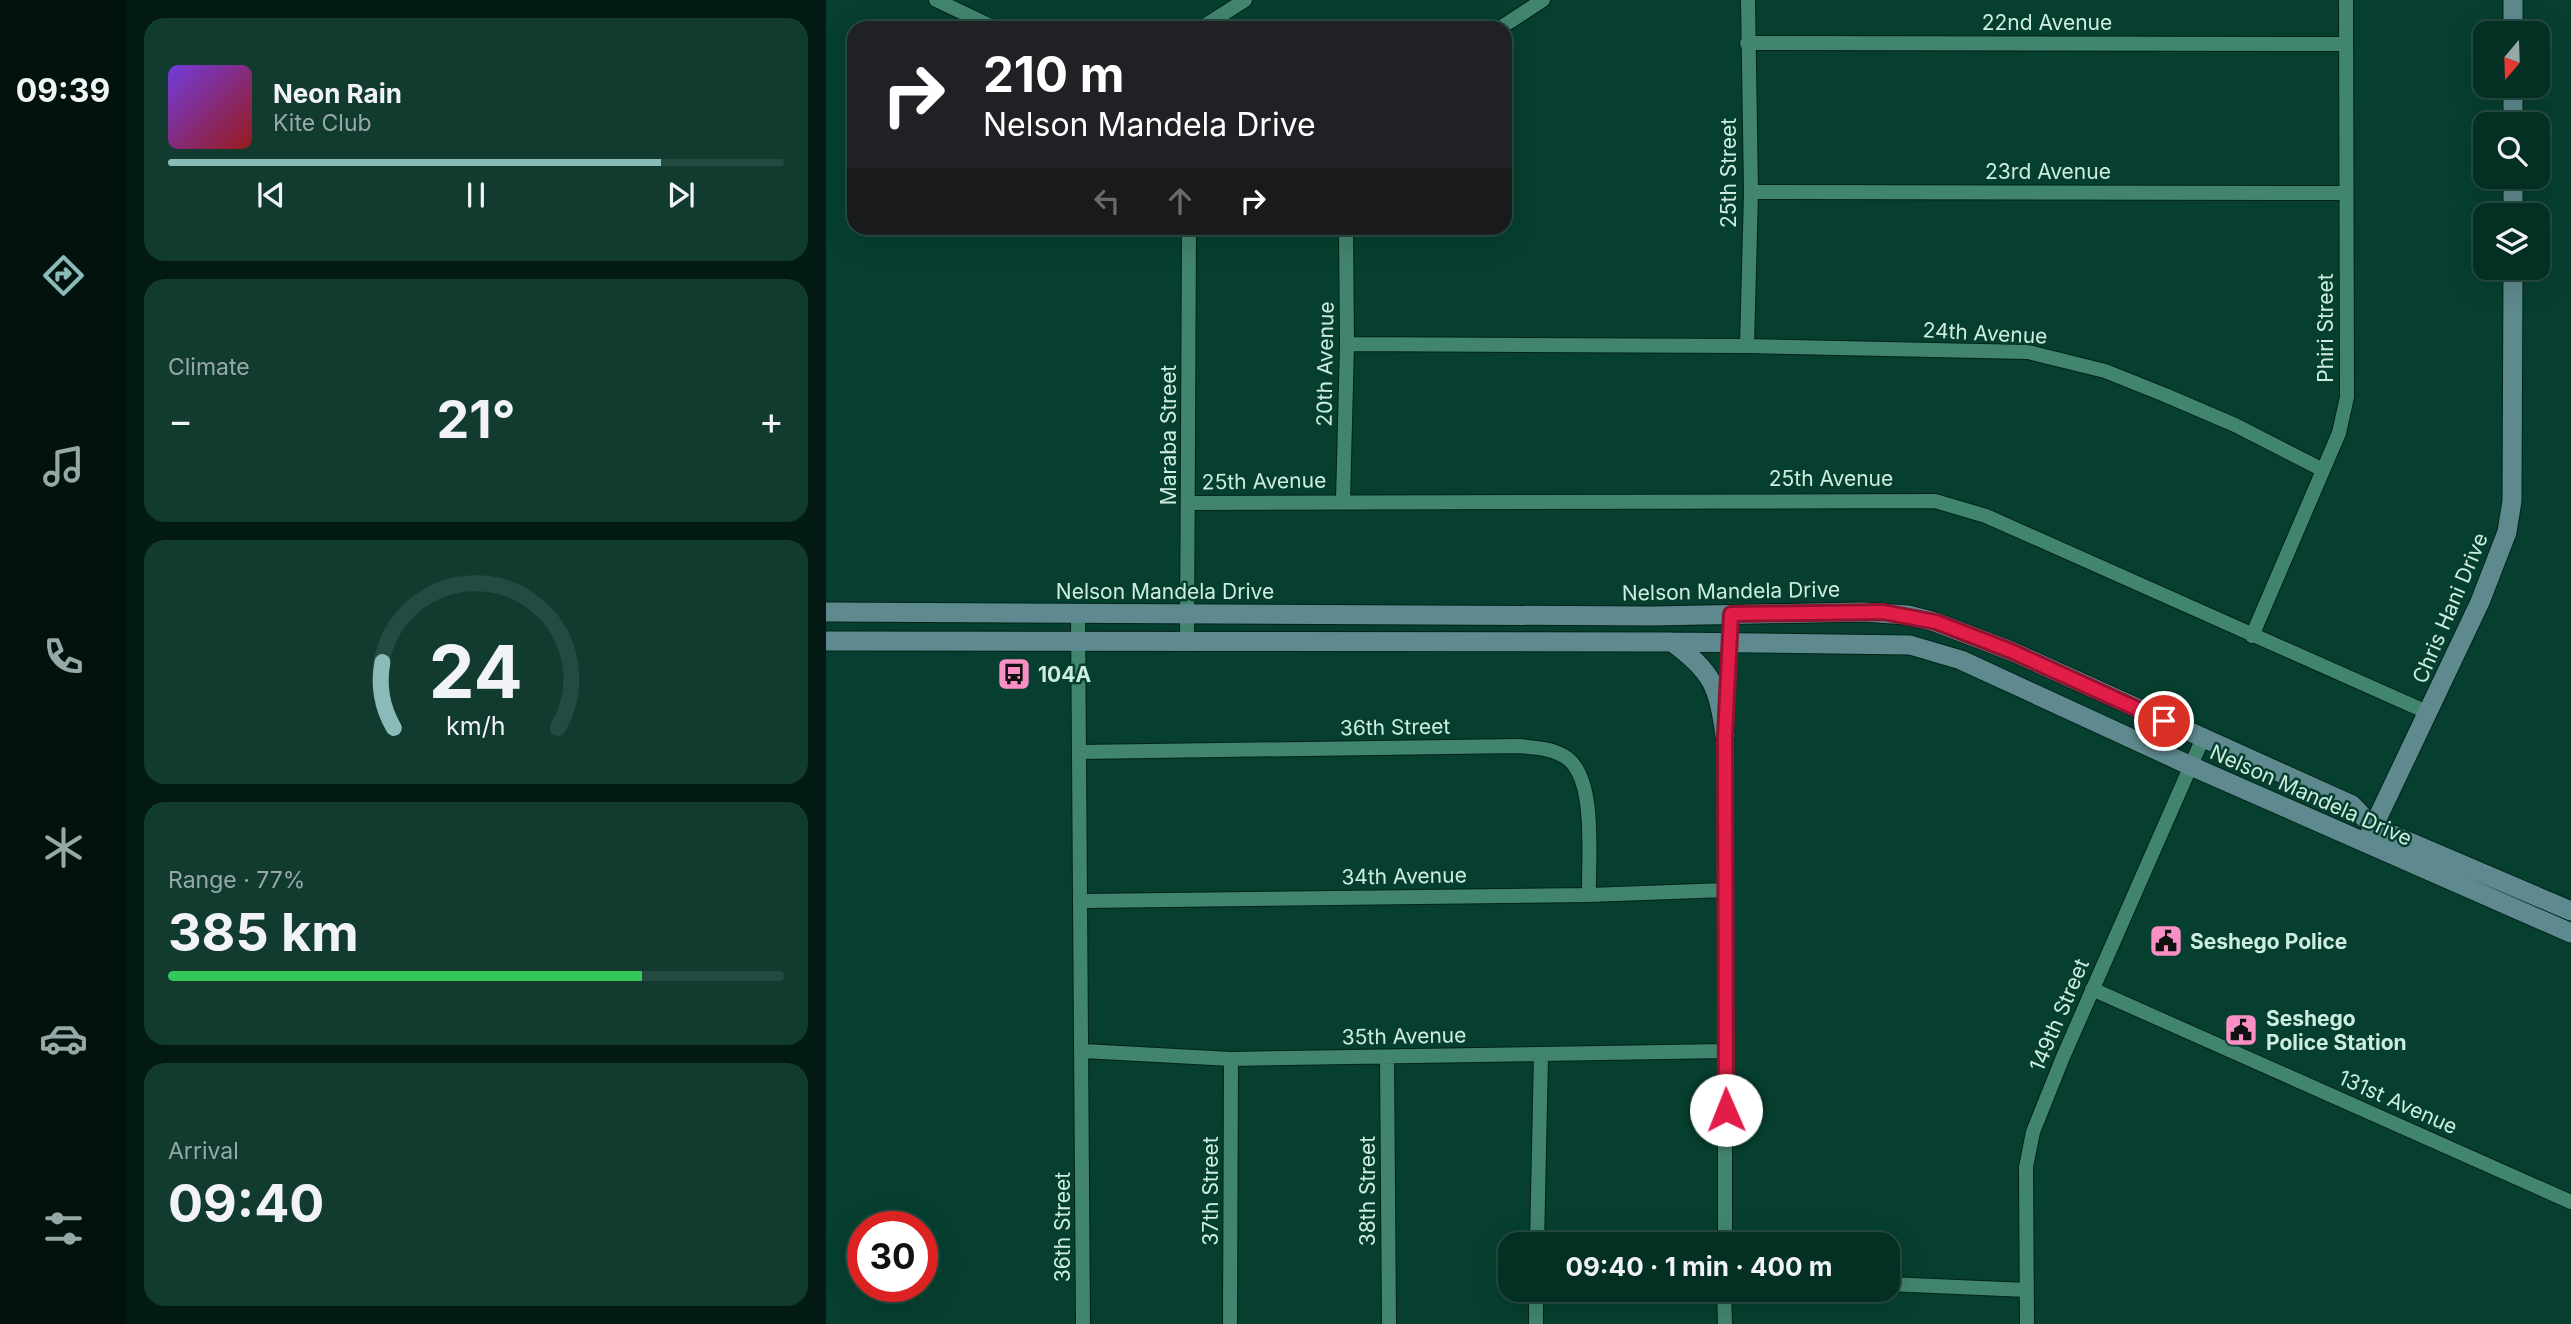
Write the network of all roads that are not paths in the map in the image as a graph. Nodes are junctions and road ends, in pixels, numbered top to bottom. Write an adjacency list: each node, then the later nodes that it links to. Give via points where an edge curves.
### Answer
1 (936, 0): 7 (street)
2 (1245, 0): 8 (street)
3 (1543, 0): 9 (street)
4 (1748, 0): 11 (street, 25th Street)
5 (2346, 0): 12 (street, Phiri Street)
6 (2513, 0): 10 (main road)
7 (975, 21)
8 (1212, 21)
9 (1511, 21)
10 (2513, 21)
11 (1747, 43): 12 (street, 22nd Avenue); 13 (street, 25th Street)
12 (2346, 44): 14 (street, Phiri Street)
13 (1751, 191): 14 (street, 23rd Avenue); 19 (street, 25th Street)
14 (2345, 193): 20 (street, Phiri Street, via 2347,397 2339,433)
15 (1189, 235): 22 (street, Maraba Street)
16 (1346, 235): 18 (street, 20th Avenue)
17 (2513, 280): 33 (main road, Chris Hani Drive, via 2512,501 2507,532)
18 (1348, 344): 19 (street, 24th Avenue); 21 (street, 20th Avenue)
19 (1747, 346): 20 (street, 24th Avenue, via 2028,352 2056,357 2165,395)
20 (2323, 470): 27 (street, Phiri Street)
21 (1343, 501): 22 (street, 25th Avenue); 27 (street, 25th Avenue, via 1935,501 1986,516)
22 (1189, 503): 25 (street, Maraba Street)
23 (826, 612): 24 (main road, Nelson Mandela Drive)
24 (1078, 614): 25 (main road, Nelson Mandela Drive); 31 (street, 36th Street)
25 (1187, 614): 26 (main road, Nelson Mandela Drive); 29 (street, Maraba Street)
26 (1731, 614): 32 (street); 35 (main road, Nelson Mandela Drive, via 1883,612 1936,622)
27 (2252, 636): 33 (street, 25th Avenue)
28 (826, 641): 31 (main road, Nelson Mandela Drive)
29 (1187, 642): 30 (main road, Nelson Mandela Drive); 31 (main road, Nelson Mandela Drive)
30 (1671, 642): 32 (main road, Nelson Mandela Drive); 34 (main road, via 1700,664 1714,682)
31 (1078, 643): 36 (street, 36th Street)
32 (1730, 643): 34 (street); 37 (main road, Nelson Mandela Drive, via 1883,643 1938,651)
33 (2429, 713): 38 (main road, Chris Hani Drive)
34 (1725, 736): 39 (street)
35 (2203, 738): 37 (street, 149th Street); 38 (main road, Nelson Mandela Drive, via 2352,804)
36 (1079, 752): 40 (street, 36th Street, via 1520,746 1549,750 1566,757 1584,780); 41 (street, 36th Street)
37 (2191, 766): 38 (main road, Nelson Mandela Drive); 44 (street, 149th Street)
38 (2369, 835): 42 (main road, Nelson Mandela Drive); 43 (main road, Nelson Mandela Drive)
39 (1726, 890): 40 (street, 34th Avenue); 46 (street)
40 (1589, 895): 41 (street, 34th Avenue)
41 (1083, 901): 45 (street, 36th Street)
42 (2571, 911)
43 (2571, 933)
44 (2092, 989): 50 (street, 131st Avenue); 54 (street, 149th Street, via 2029,1144)
45 (1083, 1051): 49 (street, 35th Avenue); 57 (street, 36th Street)
46 (1726, 1051): 47 (street, 35th Avenue); 52 (street)
47 (1541, 1055): 48 (street, 35th Avenue); 51 (street)
48 (1387, 1058): 49 (street, 35th Avenue); 59 (street, 38th Street)
49 (1231, 1059): 58 (street, 37th Street)
50 (2571, 1202)
51 (1537, 1232)
52 (1725, 1232)
53 (1900, 1285): 54 (street)
54 (2027, 1290): 62 (street, 149th Street)
55 (1536, 1302): 60 (street)
56 (1724, 1302): 61 (street)
57 (1083, 1324)
58 (1230, 1324)
59 (1388, 1324)
60 (1536, 1324)
61 (1725, 1324)
62 (2027, 1324)

